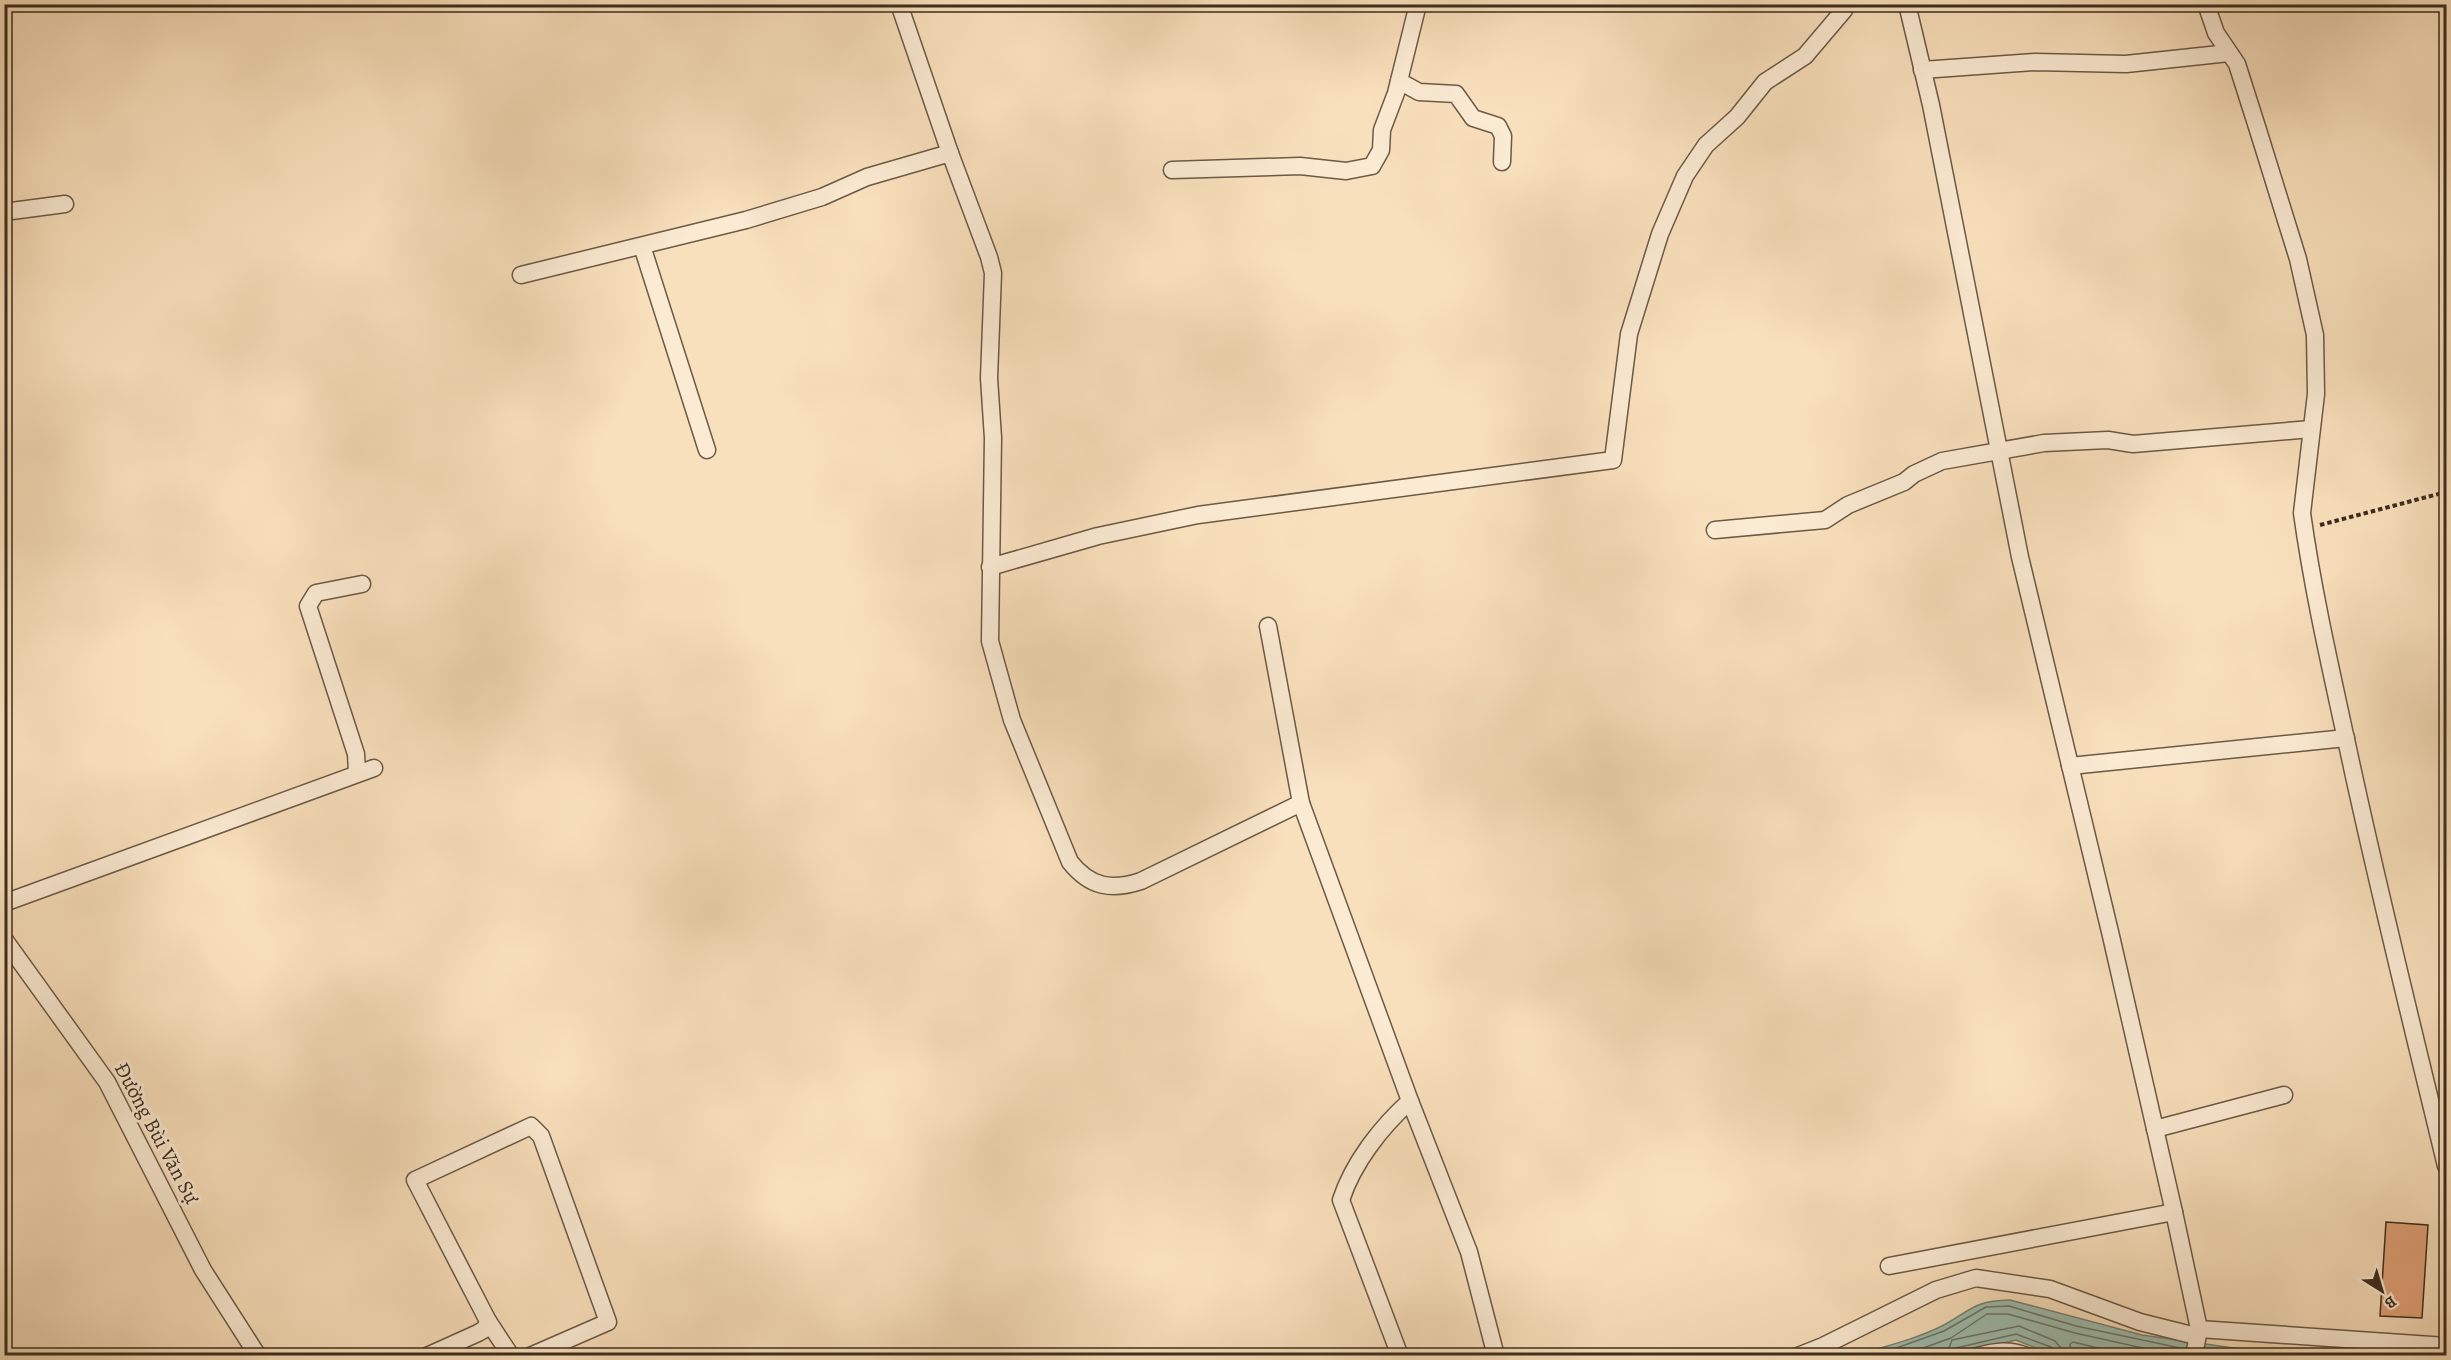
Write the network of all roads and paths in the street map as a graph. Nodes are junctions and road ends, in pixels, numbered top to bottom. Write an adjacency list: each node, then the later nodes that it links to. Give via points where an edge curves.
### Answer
1 (899, 4): 9 (street)
2 (1418, 4): 8 (street)
3 (1846, 4): 22 (street, via 1805,56 1765,82 1737,117 1706,145 1685,176 1660,234 1629,334 1612,460 1198,515 1098,536)
4 (1907, 4): 7 (street)
5 (2206, 4): 6 (street, via 2216,33)
6 (2229, 53): 7 (street, via 2126,64 2035,62); 16 (street, via 2276,185 2315,335 2316,394)
7 (1922, 70): 18 (street)
8 (1399, 81): 10 (street, via 1419,92 1456,94 1473,118 1498,126 1503,136); 11 (street, via 1383,130 1381,150 1372,166 1346,171 1300,166)
9 (950, 153): 14 (street, via 867,177 822,197); 22 (street, via 993,273)
10 (1502, 162)
11 (1172, 170)
12 (65, 204): 13 (street)
13 (4, 212)
14 (642, 246): 15 (street); 17 (street)
15 (521, 275)
16 (2311, 429): 18 (street, via 2133,444 2108,440 2044,443); 20 (street, via 2302,513)
17 (707, 450)
18 (1999, 451): 21 (street, via 1942,461 1825,520); 26 (street)
19 (2446, 492): 20 (path)
20 (2304, 529): 25 (street)
21 (1715, 530)
22 (990, 567): 29 (street, via 990,641 1012,720 1070,862 1081,876 1121,888)
23 (362, 584): 28 (street, via 316,593 308,606 356,754)
24 (1268, 626): 29 (street)
25 (2346, 738): 26 (street); 35 (street, via 2371,862)
26 (2070, 766): 34 (street)
27 (374, 768): 28 (street)
28 (357, 772): 30 (street)
29 (1301, 803): 33 (street)
30 (4, 903)
31 (4, 939): 41 (street, Đường Bùi Văn Sự, via 107,1082 203,1270)
32 (2284, 1095): 34 (street)
33 (1410, 1101): 45 (street, via 1376,1138 1348,1179 1341,1200); 46 (street, via 1469,1252)
34 (2155, 1129): 36 (street)
35 (2446, 1166)
36 (2174, 1212): 37 (street); 39 (street)
37 (1889, 1266)
38 (488, 1321): 42 (street, via 485,1329); 43 (street); 44 (street, via 415,1180 531,1126 541,1136 608,1322)
39 (2197, 1332): 40 (street); 47 (street, via 2140,1322 2050,1289 1976,1278 1936,1290); 50 (street)
40 (2446, 1346)
41 (258, 1356)
42 (427, 1356)
43 (511, 1356)
44 (530, 1356)
45 (1400, 1356)
46 (1496, 1356)
47 (1798, 1356)
48 (1978, 1356): 49 (street, via 1996,1351)
49 (2027, 1356)
50 (2194, 1356)

